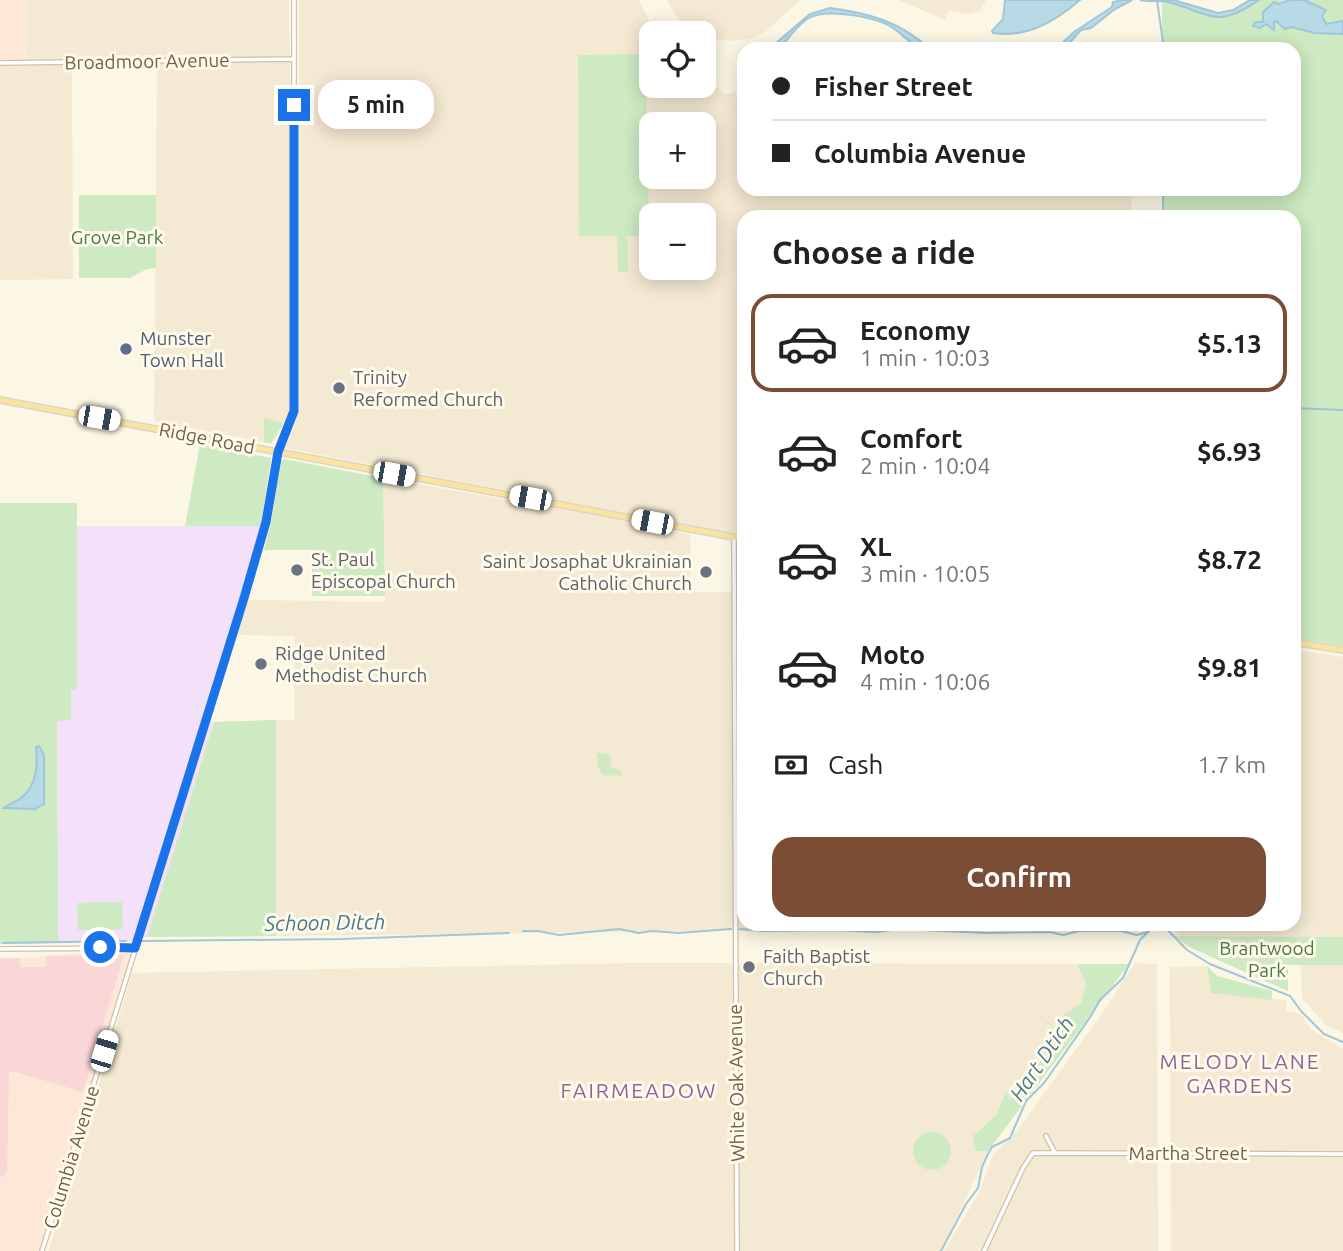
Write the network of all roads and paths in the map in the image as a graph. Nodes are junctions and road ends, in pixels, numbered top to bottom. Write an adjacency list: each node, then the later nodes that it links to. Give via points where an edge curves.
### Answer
1 (294, 0): 2 (street, Columbia Avenue)
2 (294, 60): 3 (street, Broadmoor Avenue); 5 (street, Columbia Avenue, via 295,395 294,411)
3 (0, 63)
4 (0, 400): 5 (main road, Ridge Road)
5 (278, 452): 6 (main road, Ridge Road); 10 (street, Columbia Avenue, via 251,577)
6 (734, 537): 7 (main road, Ridge Road); 16 (street, White Oak Avenue)
7 (737, 538)
8 (1301, 643): 9 (main road)
9 (1343, 650)
10 (135, 948): 11 (street); 15 (street, Columbia Avenue)
11 (0, 949)
12 (1046, 1136): 13 (street)
13 (1055, 1153): 14 (street, Martha Street); 17 (street, Martha Street, via 1033,1153)
14 (1343, 1154)
15 (42, 1251)
16 (737, 1251)
17 (984, 1251)

